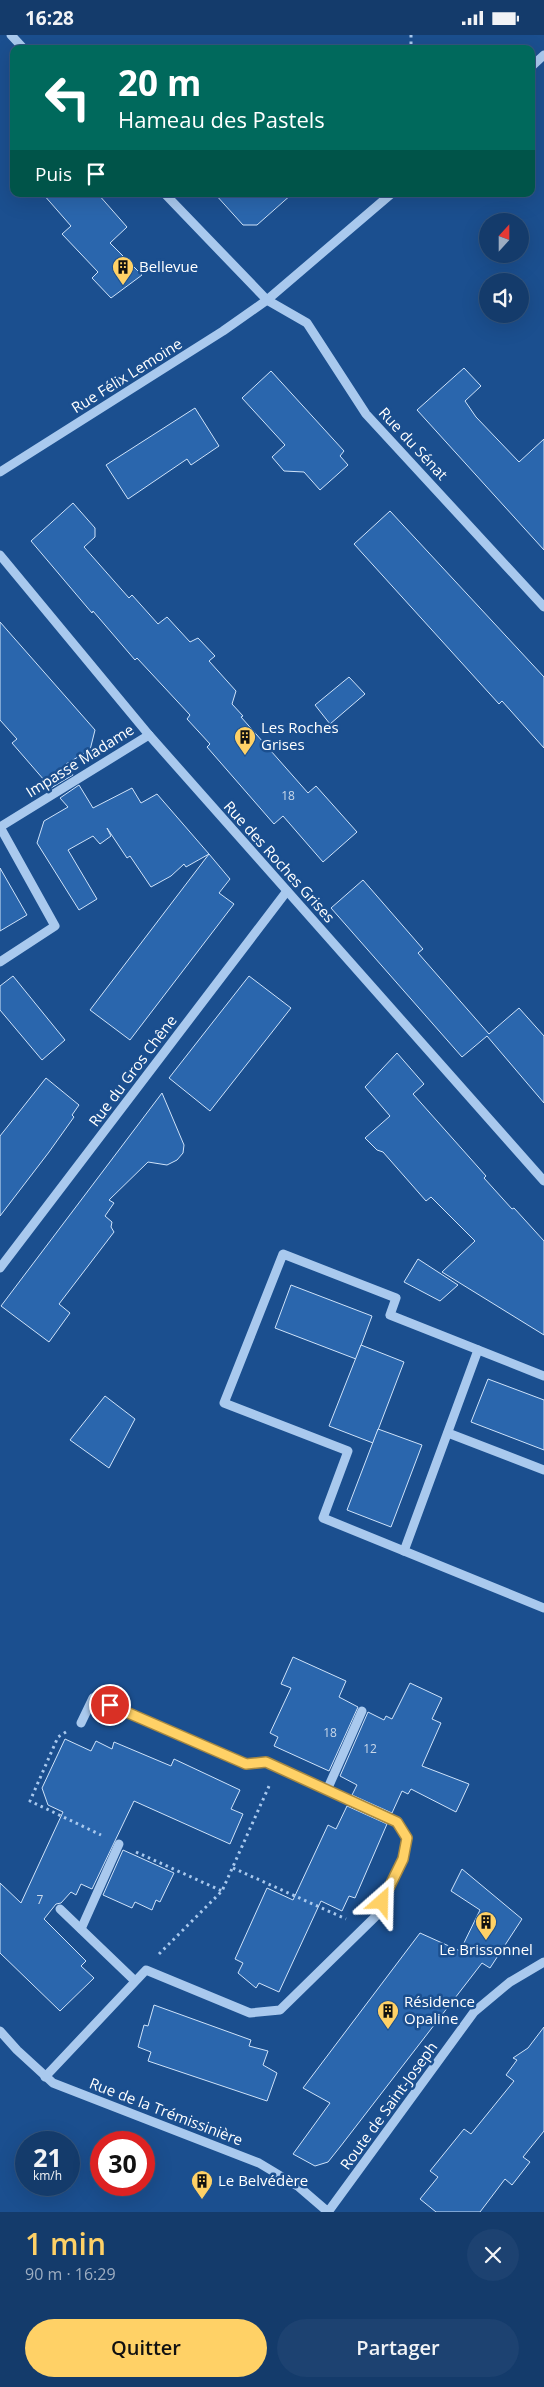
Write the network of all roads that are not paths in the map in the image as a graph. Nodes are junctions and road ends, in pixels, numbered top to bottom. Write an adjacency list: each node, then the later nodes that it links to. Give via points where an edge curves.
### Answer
1 (11, 35): 2 (street)
2 (20, 45)
3 (168, 197): 5 (street, Rue du Sénat)
4 (387, 197): 5 (street, Rue Félix Lemoine)
5 (267, 300): 6 (street, Rue Félix Lemoine); 8 (street, Rue du Sénat, via 307,323 366,414)
6 (0, 472)
7 (0, 555): 9 (street, Rue des Roches Grises)
8 (544, 607)
9 (149, 735): 10 (street, Impasse Madame); 11 (street, Rue des Roches Grises)
10 (0, 827): 12 (street, Impasse Madame, via 55,926)
11 (287, 891): 13 (street, Rue des Roches Grises); 14 (street, Rue du Gros Chêne)
12 (0, 962)
13 (544, 1181)
14 (0, 1268)
15 (478, 1350): 16 (street); 17 (street); 19 (street, via 390,1315 396,1298 283,1254 224,1403 348,1451 323,1518)
16 (544, 1376)
17 (448, 1433): 18 (street); 19 (street)
18 (544, 1470)
19 (404, 1551): 20 (street)
20 (544, 1608)
21 (362, 1711): 23 (street)
22 (81, 1723): 23 (street, via 93,1697 246,1764 266,1762)
23 (327, 1789): 28 (street, via 397,1822 407,1838 403,1859 375,1917 280,2010 250,2013 146,1970)
24 (119, 1844): 26 (street)
25 (60, 1909): 26 (street)
26 (81, 1929): 28 (street)
27 (544, 1962): 31 (street, Route de Saint-Joseph, via 510,1982 474,2012)
28 (135, 1981): 30 (street)
29 (0, 2031): 30 (street, Rue de la Trémissinière)
30 (45, 2077): 31 (street, Rue de la Trémissinière, via 96,2101 259,2163 299,2187)
31 (328, 2212)

